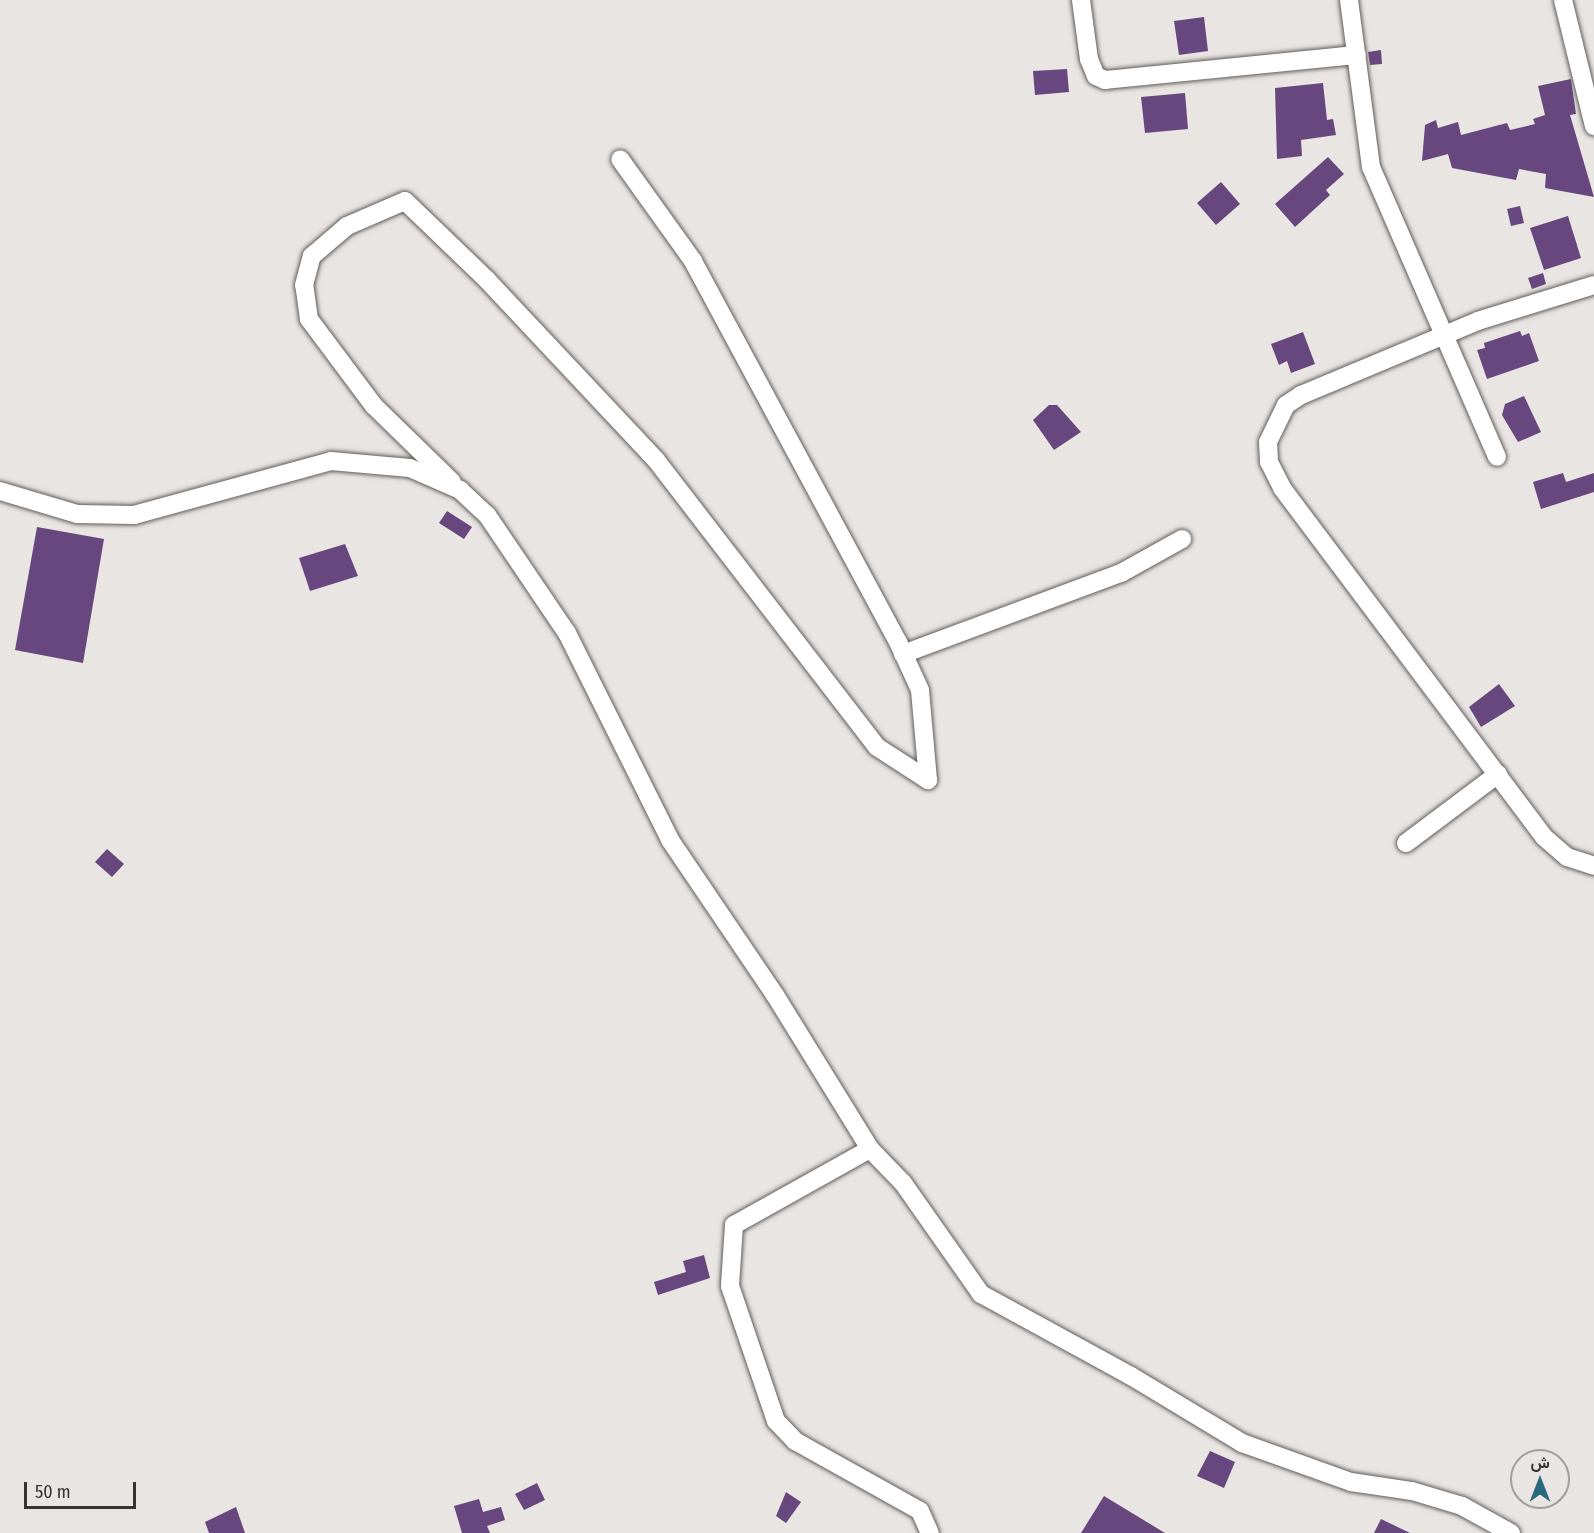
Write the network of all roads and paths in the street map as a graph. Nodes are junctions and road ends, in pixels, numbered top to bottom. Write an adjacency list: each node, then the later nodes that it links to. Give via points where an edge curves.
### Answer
1 (1082, 0): 4 (street, via 1089,59 1096,76 1105,80)
2 (1349, 0): 4 (street)
3 (1563, 0): 5 (street)
4 (1357, 56): 8 (street, via 1371,167)
5 (1594, 126)
6 (620, 159): 13 (street, via 693,261)
7 (1594, 285): 8 (street, via 1499,313)
8 (1447, 334): 9 (street); 14 (street, via 1286,405 1268,442 1269,462 1282,488)
9 (1497, 457)
10 (460, 490): 11 (street, via 410,468 331,461 134,515 77,514); 13 (street, via 374,406 309,319 304,285 312,256 347,226 405,201 487,280 656,460 876,747 928,780 920,690); 17 (street, via 486,515 567,633 670,840 775,995)
11 (0, 491)
12 (1182, 539): 13 (street, via 1121,573)
13 (903, 654)
14 (1498, 774): 15 (street); 16 (street, via 1544,837 1567,857)
15 (1406, 843)
16 (1594, 866)
17 (870, 1149): 18 (street, via 734,1225 730,1286 776,1420 795,1441 920,1511); 19 (street, via 903,1183 967,1280 1000,1307 1131,1376 1242,1443 1351,1482 1412,1491 1462,1506)
18 (930, 1533)
19 (1511, 1533)

